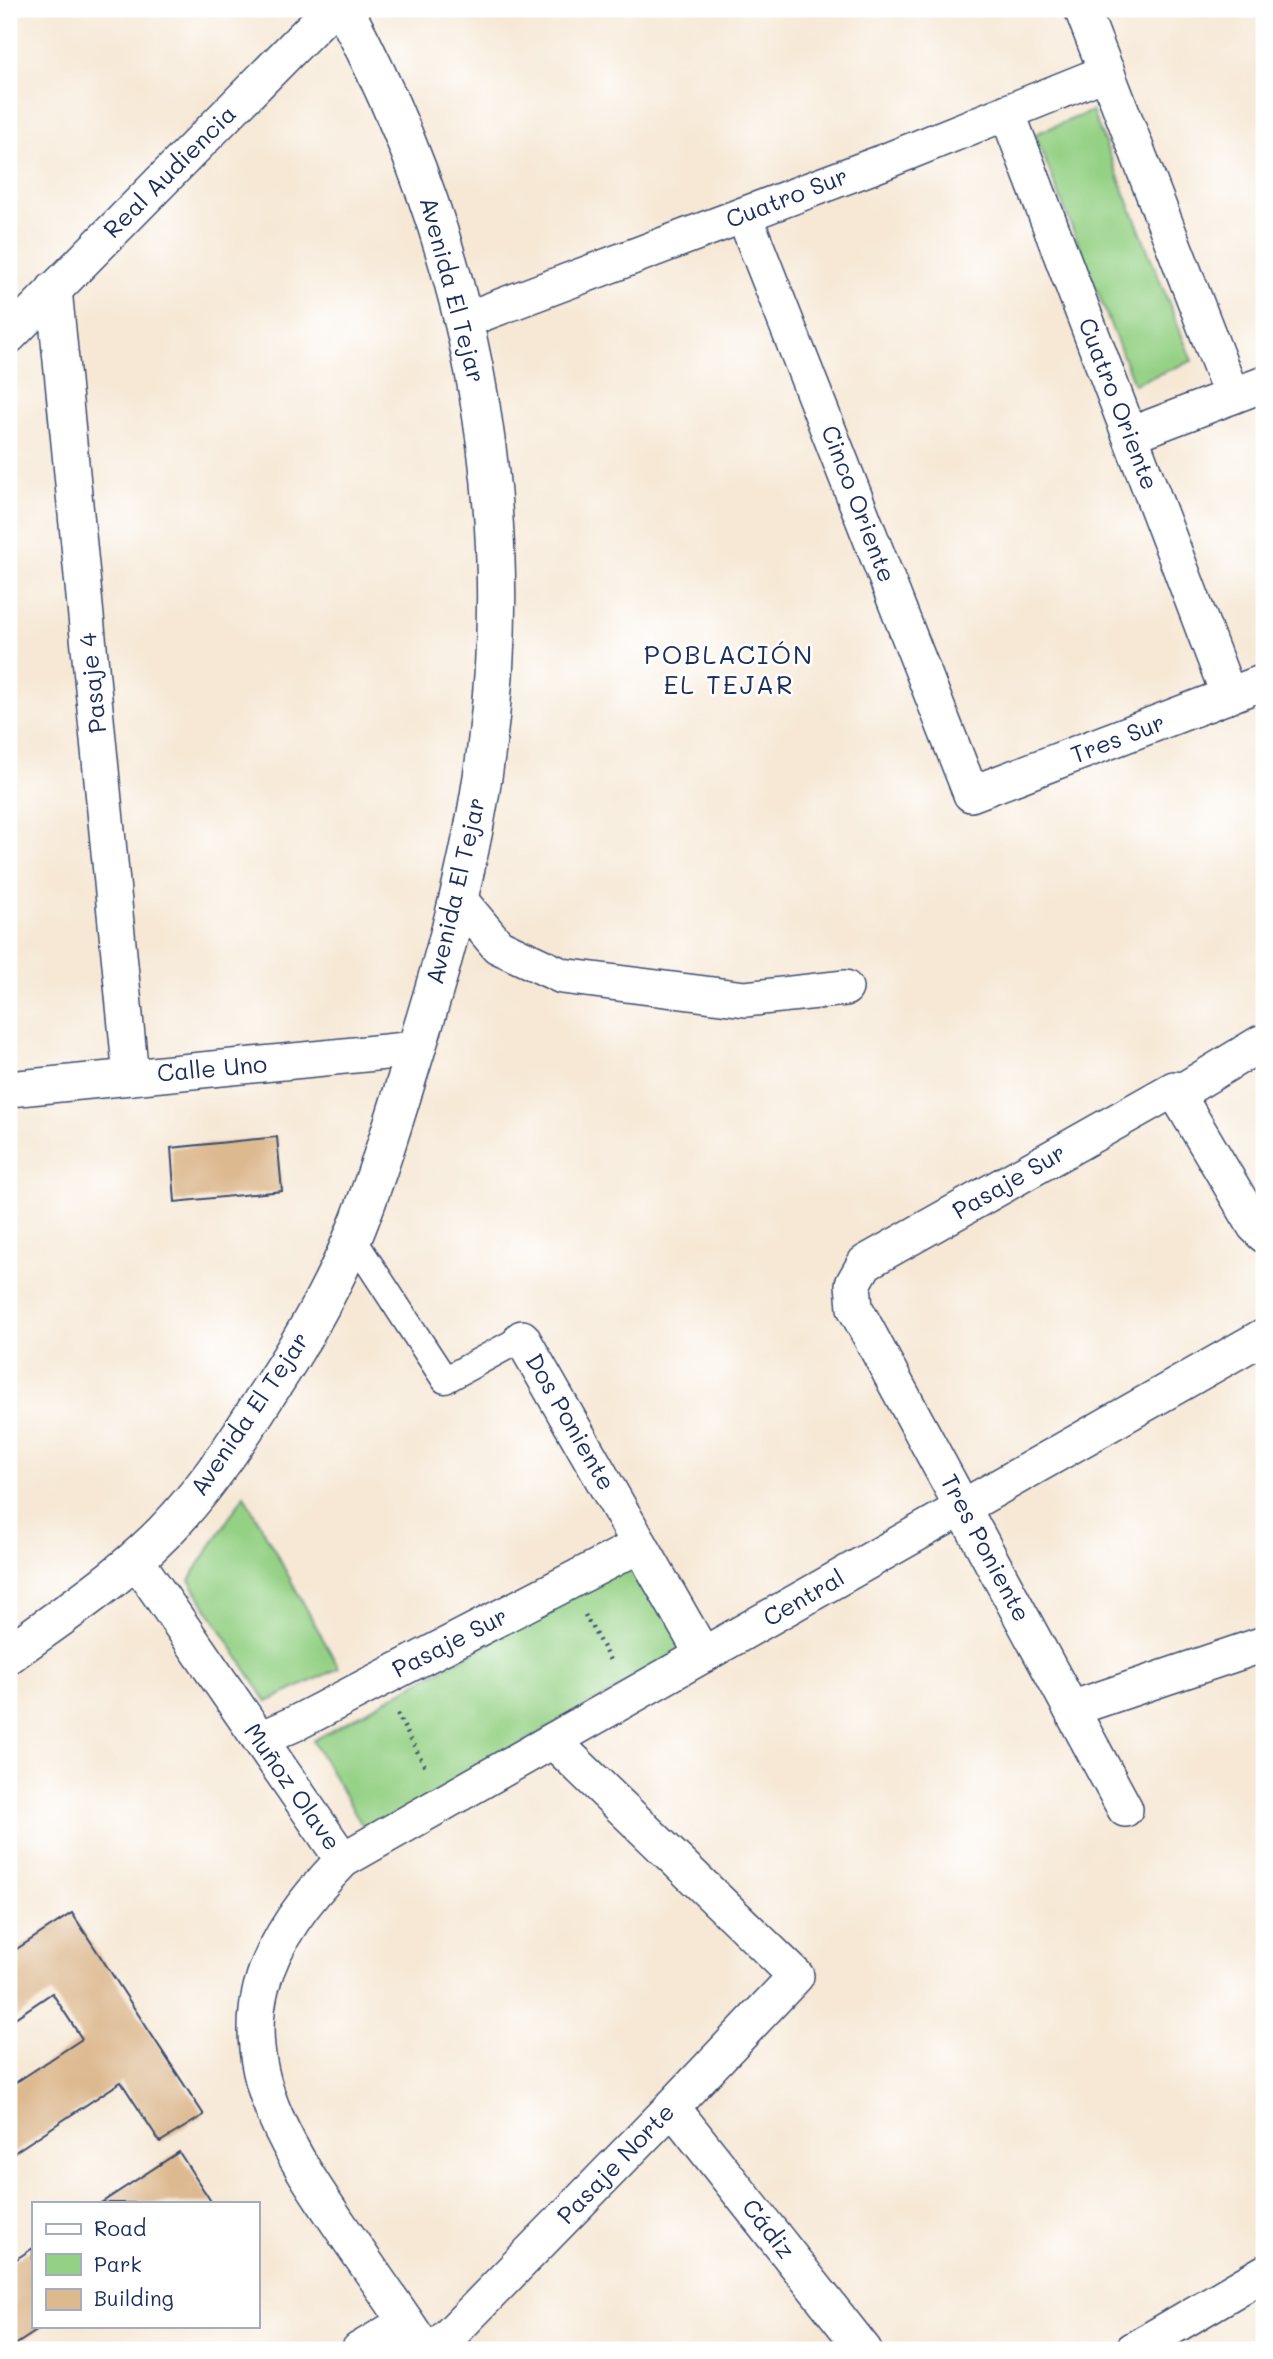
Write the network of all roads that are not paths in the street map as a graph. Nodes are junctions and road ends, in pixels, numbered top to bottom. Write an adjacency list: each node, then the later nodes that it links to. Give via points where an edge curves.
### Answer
1 (331, 9): 7 (street, Real Audiencia)
2 (344, 9): 8 (street, Avenida El Tejar, via 420,174)
3 (1082, 9): 4 (street)
4 (1107, 72): 5 (street, Cuatro Sur); 10 (street)
5 (1007, 112): 6 (street, Cuatro Sur); 11 (street, Cuatro Oriente)
6 (744, 215): 8 (street, Cuatro Sur); 14 (street, Cinco Oriente)
7 (54, 289): 9 (street, Real Audiencia); 19 (street, Pasaje 4)
8 (465, 320): 15 (street, Avenida El Tejar, via 489,461 496,604 486,752)
9 (9, 336)
10 (1248, 390): 11 (street)
11 (1130, 435): 13 (street, Cuatro Oriente)
12 (1264, 682): 13 (street, Tres Sur)
13 (1229, 696): 14 (street, Tres Sur)
14 (971, 794)
15 (458, 898): 16 (street, via 498,946 562,976 745,999); 18 (street, Avenida El Tejar)
16 (845, 988)
17 (1261, 1044): 21 (street, Pasaje Sur)
18 (416, 1049): 19 (street, Calle Uno); 23 (street, Avenida El Tejar)
19 (131, 1077): 20 (street, Calle Uno)
20 (9, 1089)
21 (1175, 1091): 22 (street); 24 (street, Pasaje Sur, via 865,1263)
22 (1264, 1235)
23 (353, 1239): 26 (street, Dos Poniente, via 445,1380); 29 (street, Avenida El Tejar, via 305,1336 230,1452 180,1515)
24 (853, 1284): 27 (street, Tres Poniente, via 855,1308)
25 (1264, 1336): 27 (street, Central)
26 (522, 1338): 28 (street, Dos Poniente)
27 (963, 1508): 32 (street, Central); 33 (street, Tres Poniente)
28 (640, 1545): 32 (street, Dos Poniente); 34 (street, Pasaje Sur)
29 (136, 1560): 31 (street, Avenida El Tejar); 34 (street, Muñoz Olave)
30 (1264, 1644): 33 (street)
31 (9, 1654)
32 (703, 1655): 35 (street, Central)
33 (1071, 1709): 36 (street, Tres Poniente)
34 (260, 1739): 37 (street, Muñoz Olave)
35 (553, 1741): 37 (street, Central); 38 (street, Pasaje Norte, via 796,1976)
36 (1125, 1810)
37 (343, 1860): 40 (street, Muñoz Olave, via 300,1907 270,1961 257,2012 258,2055 272,2109 297,2162)
38 (672, 2107): 42 (street, Pasaje Norte); 43 (street, Cádiz)
39 (1264, 2273): 44 (street)
40 (416, 2336): 41 (street)
41 (359, 2350)
42 (435, 2350)
43 (864, 2350)
44 (1133, 2350)

